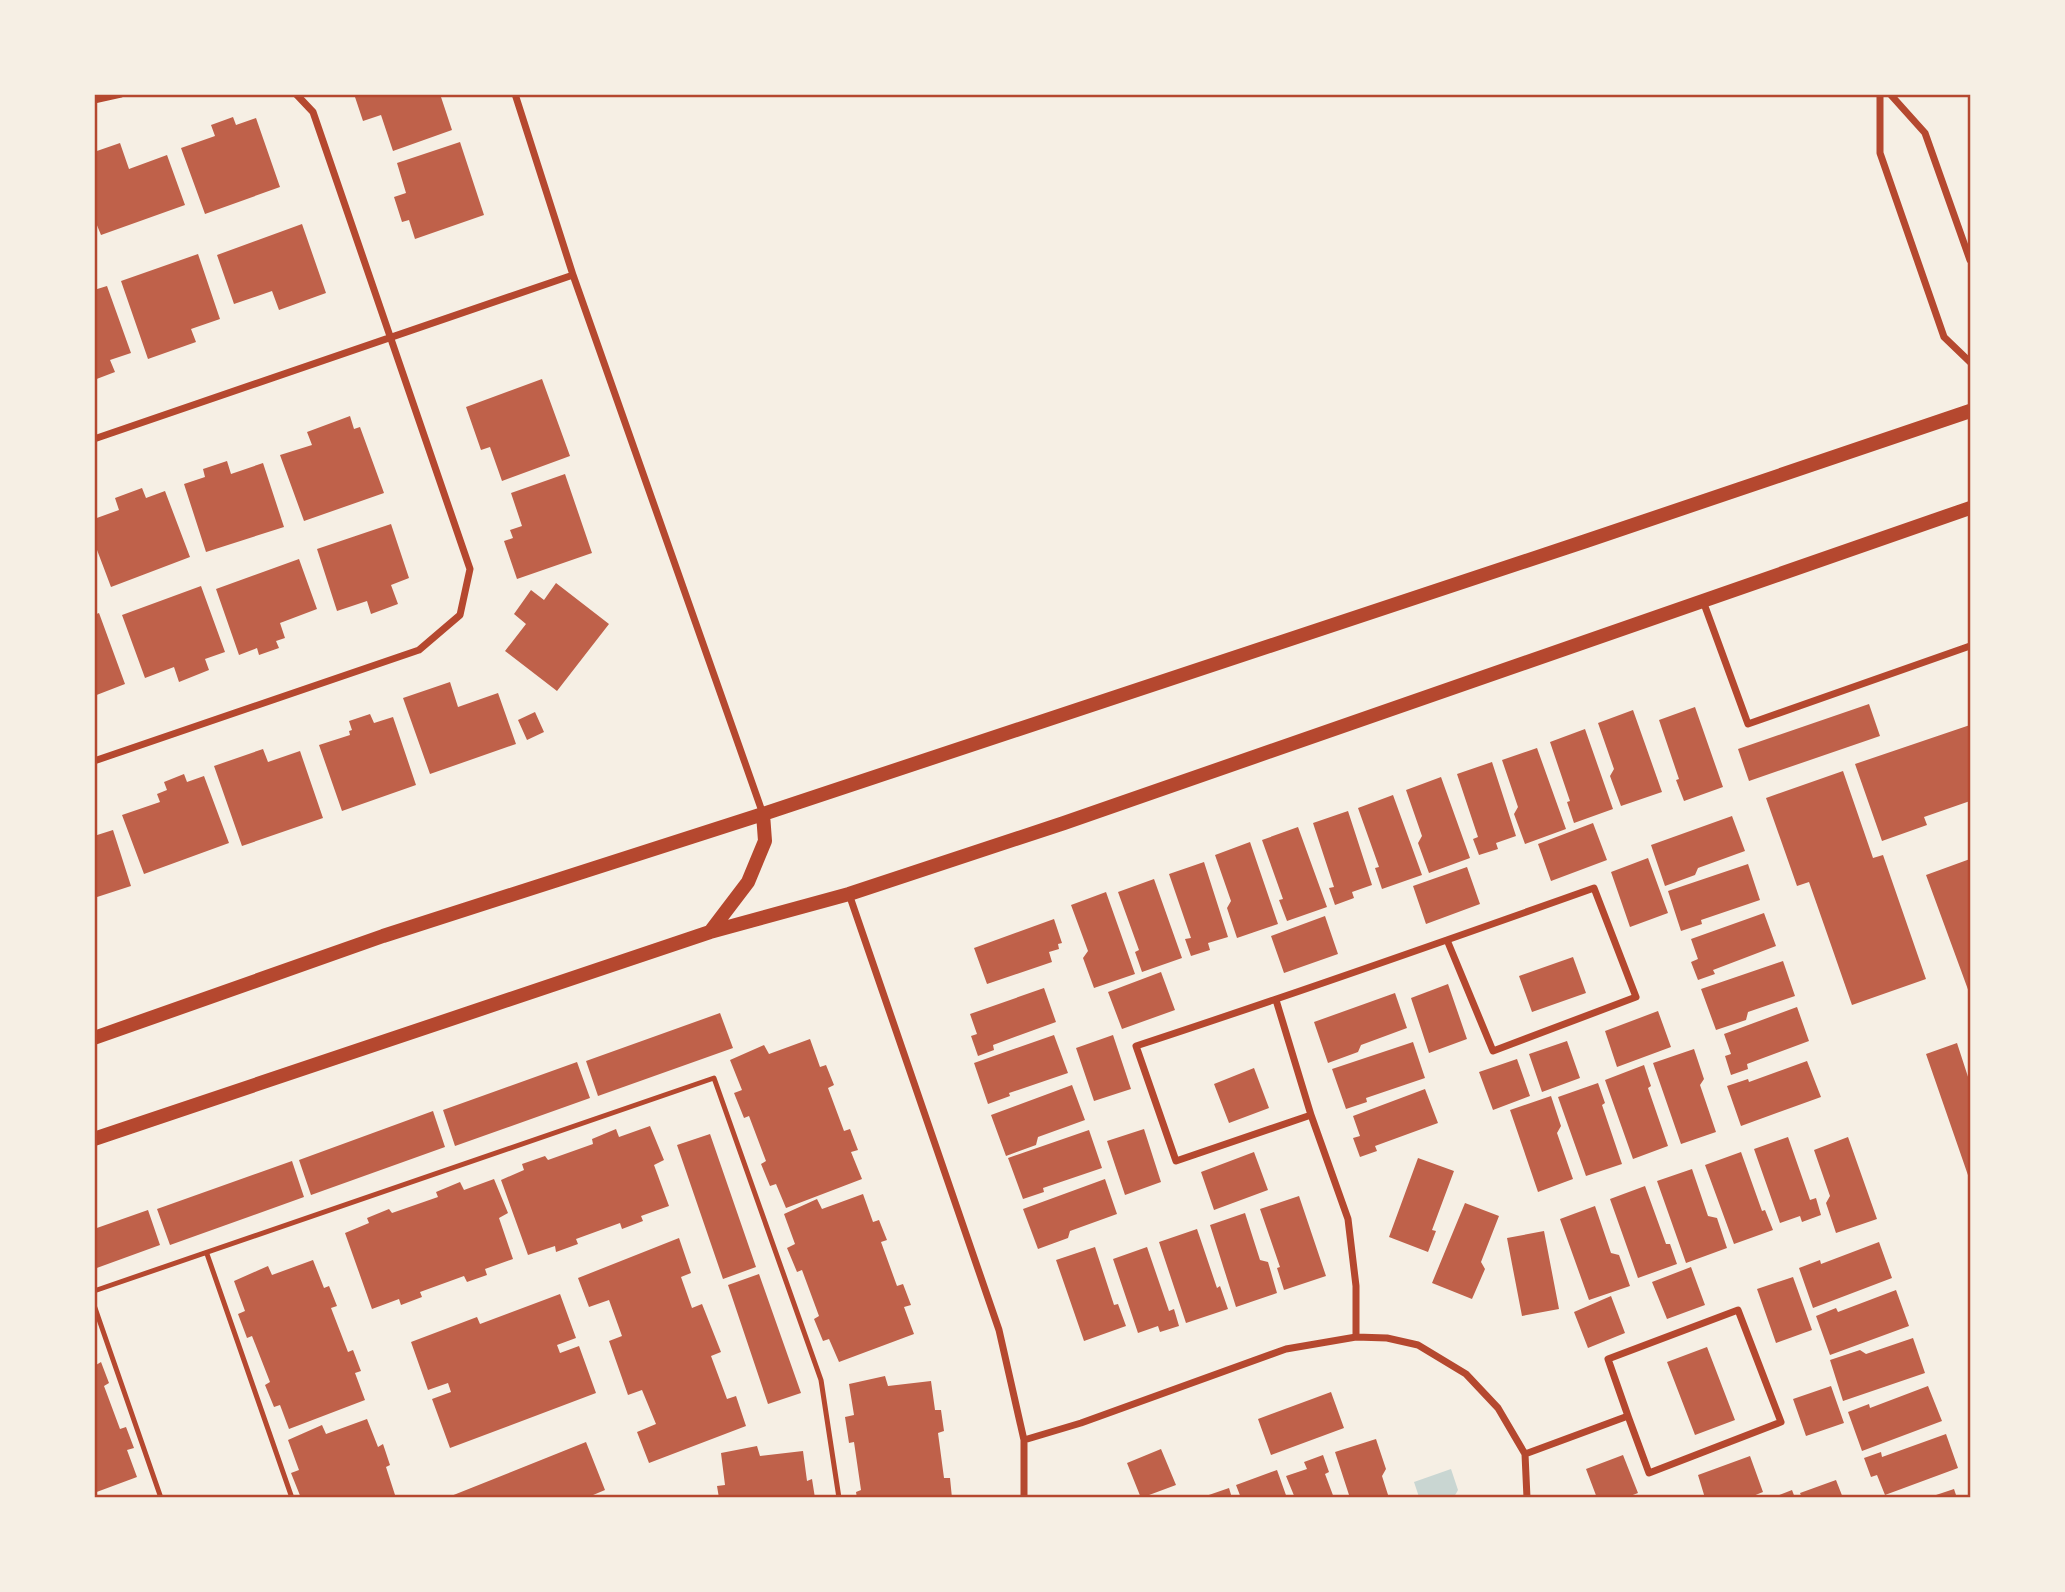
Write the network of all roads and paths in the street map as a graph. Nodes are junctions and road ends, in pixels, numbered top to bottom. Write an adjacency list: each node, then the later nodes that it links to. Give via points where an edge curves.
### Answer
1 (121, 94): 6 (street)
2 (296, 94): 9 (street, via 313,112)
3 (514, 94): 8 (street)
4 (1880, 94): 10 (street, via 1880,153 1944,337)
5 (1890, 94): 7 (street, via 1925,133)
6 (94, 100)
7 (1970, 260)
8 (573, 275): 9 (street); 17 (street)
9 (391, 337): 12 (street); 16 (street, via 470,569 460,615 419,650)
10 (1970, 362)
11 (1970, 411): 17 (main road)
12 (94, 439)
13 (1970, 508): 14 (main road)
14 (1703, 601): 15 (street, via 1748,724); 18 (main road)
15 (1970, 646)
16 (94, 761)
17 (763, 814): 19 (main road, via 765,841 748,882); 22 (main road, via 383,936)
18 (849, 894): 19 (main road); 30 (street, via 999,1330)
19 (710, 932): 24 (main road)
20 (1447, 940): 20 (street, via 1493,1051 1636,997 1594,888); 21 (street)
21 (1276, 1000): 23 (street); 23 (street, via 1136,1046 1176,1161)
22 (94, 1038)
23 (1311, 1115): 28 (street, via 1348,1219)
24 (94, 1139)
25 (207, 1254): 26 (lane); 33 (lane); 34 (lane, via 714,1078 821,1380)
26 (94, 1291)
27 (94, 1305): 32 (lane)
28 (1356, 1337): 30 (street, via 1286,1349); 31 (street, via 1418,1345 1466,1374 1498,1408)
29 (1628, 1416): 29 (street, via 1649,1473 1781,1422 1738,1310 1608,1359); 31 (street)
30 (1024, 1440): 35 (street)
31 (1525, 1454): 36 (street)
32 (161, 1497)
33 (292, 1497)
34 (839, 1497)
35 (1024, 1497)
36 (1527, 1497)

